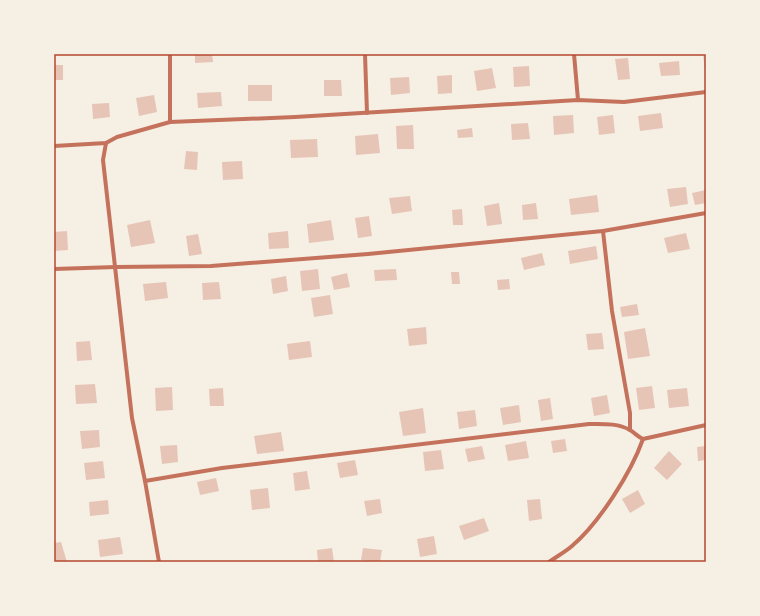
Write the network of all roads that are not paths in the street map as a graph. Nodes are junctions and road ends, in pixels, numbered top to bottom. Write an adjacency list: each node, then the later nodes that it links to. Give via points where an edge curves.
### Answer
1 (170, 54): 7 (street)
2 (364, 54): 6 (street)
3 (574, 54): 5 (street)
4 (706, 92): 5 (street, via 624,102)
5 (578, 100): 6 (street)
6 (367, 113): 7 (street)
7 (170, 122): 8 (street)
8 (106, 143): 9 (street); 12 (street, via 103,160)
9 (54, 146)
10 (706, 212): 11 (street)
11 (603, 231): 12 (street, via 368,254 210,266); 15 (street, via 612,311 630,413)
12 (116, 267): 13 (street); 17 (street, via 132,418)
13 (54, 269)
14 (706, 425): 16 (street)
15 (630, 430): 16 (street); 17 (street, via 615,424 589,424 222,468)
16 (643, 439): 19 (street, via 637,456 619,488 592,525 572,546)
17 (145, 481): 18 (street)
18 (159, 562)
19 (549, 562)

